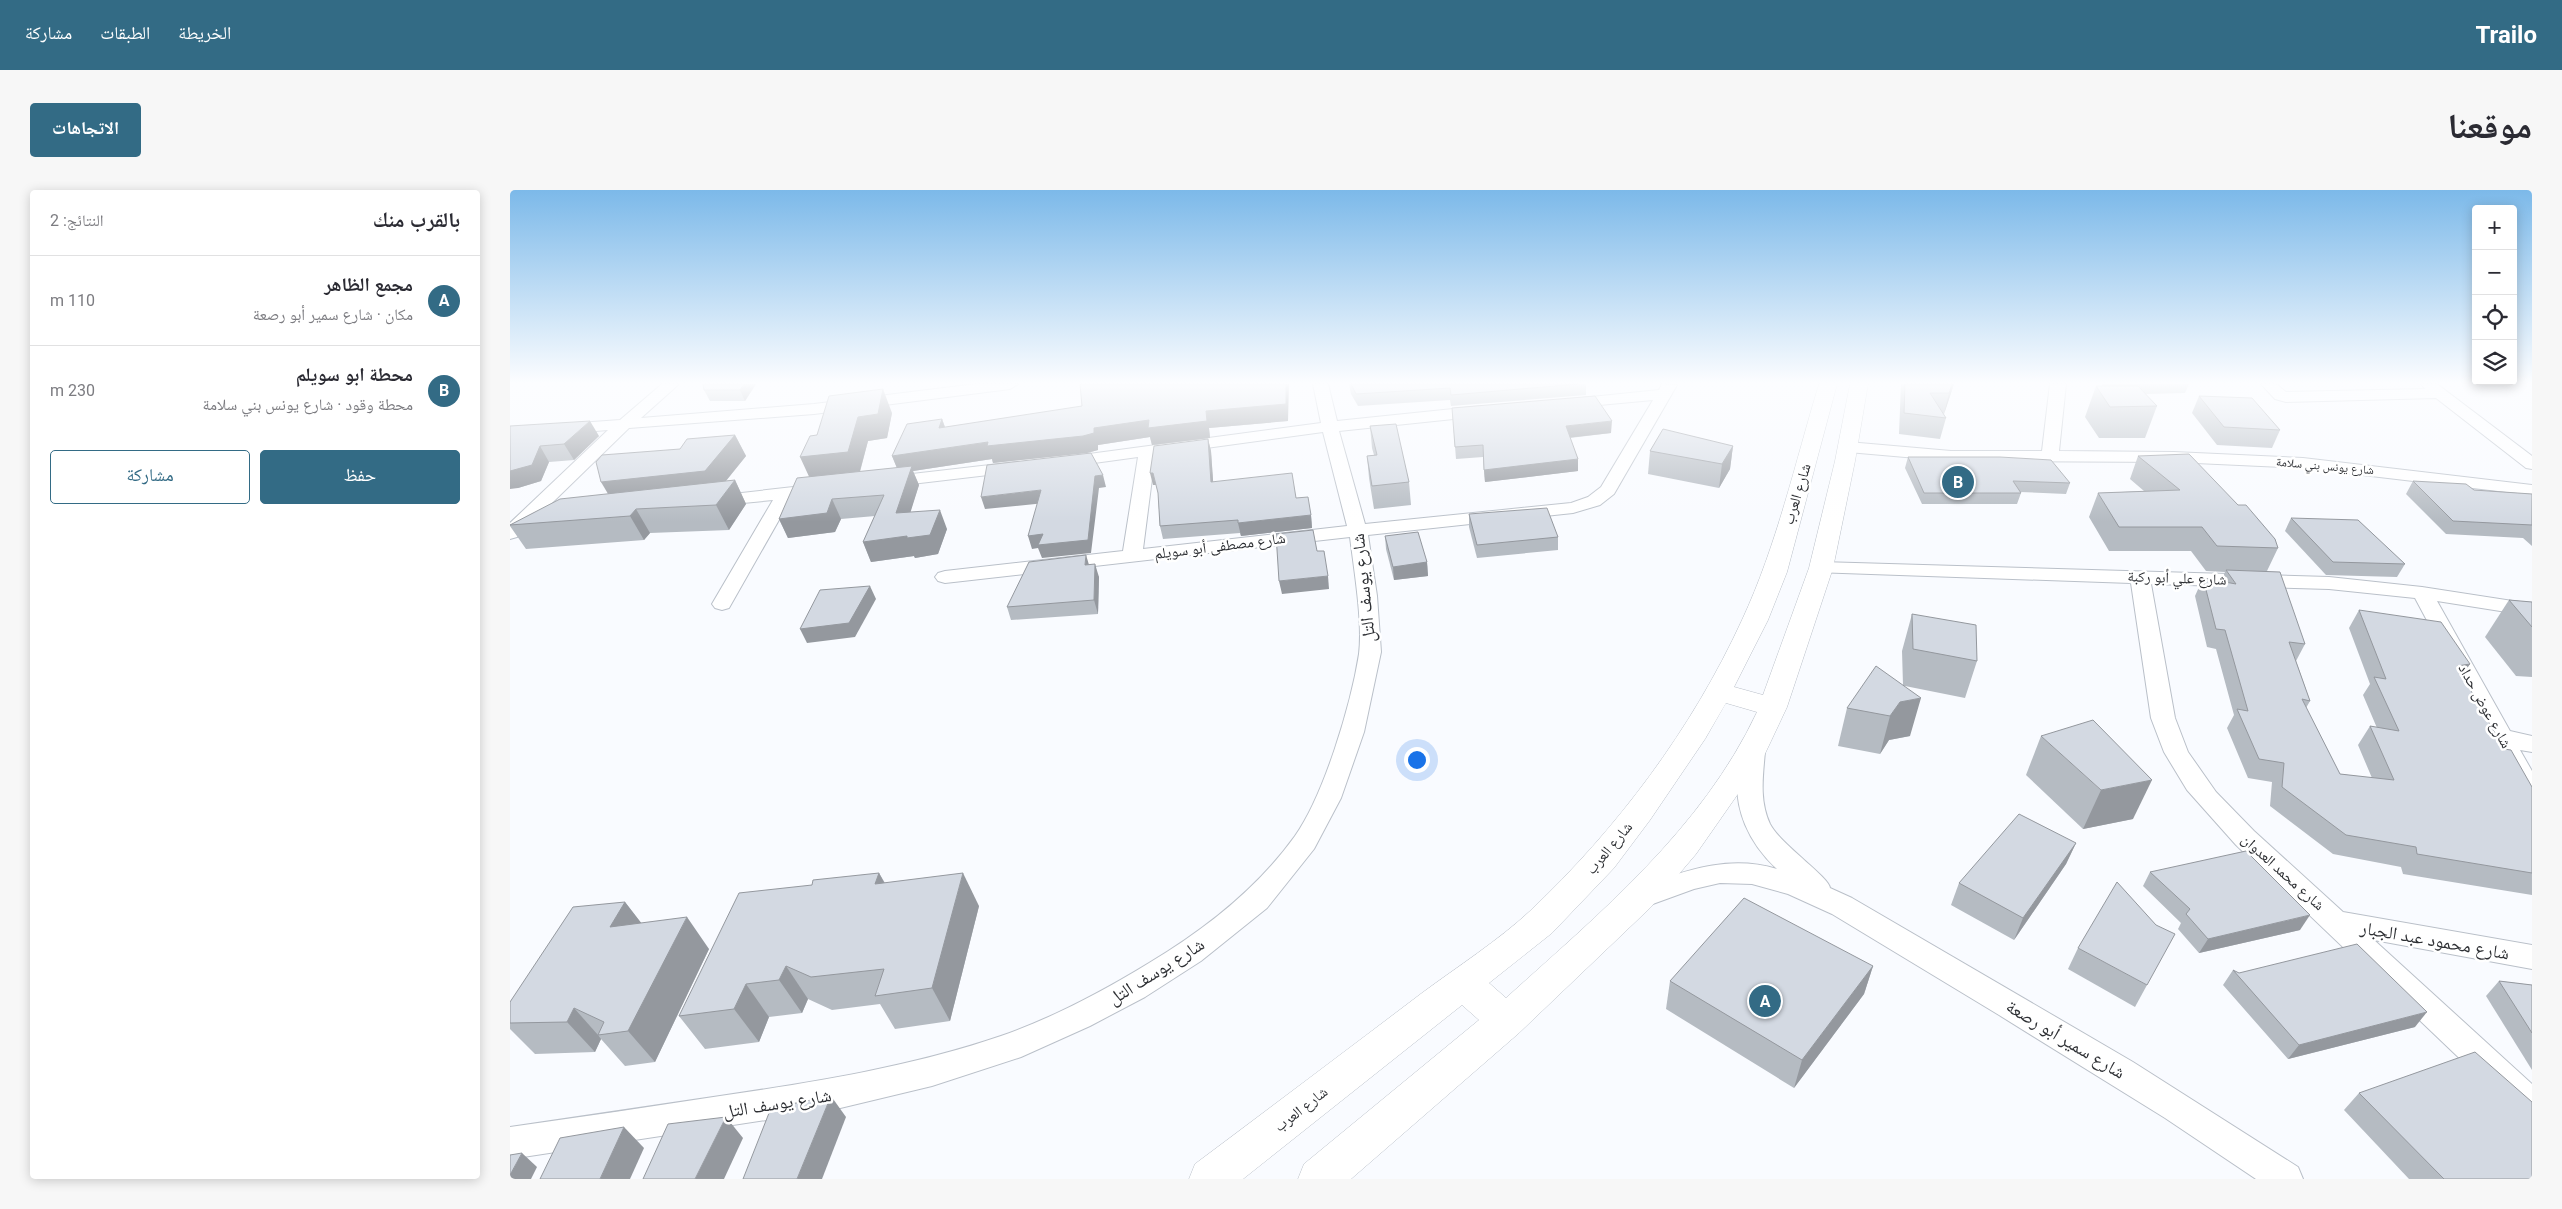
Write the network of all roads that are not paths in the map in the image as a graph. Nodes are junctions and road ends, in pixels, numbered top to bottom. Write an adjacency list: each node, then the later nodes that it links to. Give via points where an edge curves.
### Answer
1 (546, 430): 10 (street)
2 (617, 430): 23 (street)
3 (1306, 430): 12 (street)
4 (1329, 430): 24 (street, شارع يوسف التل)
5 (1644, 430): 24 (street, شارع مصطفى أبو سويلم, via 1608,490 1594,501 1560,510)
6 (1815, 430): 32 (main road, شارع العرب, via 1774,572 1755,620)
7 (1851, 430): 11 (main road)
8 (2053, 430): 13 (street)
9 (2488, 430): 15 (street)
10 (510, 433)
11 (1848, 447): 13 (street, شارع يونس بني سلامة, via 1951,456); 26 (main road)
12 (1147, 453): 14 (street); 25 (street)
13 (2050, 456): 19 (street, شارع يونس بني سلامة, via 2303,463)
14 (1050, 464)
15 (2532, 464)
16 (1031, 466): 17 (street)
17 (867, 484)
18 (840, 487): 20 (street)
19 (2532, 490)
20 (786, 492): 21 (street); 30 (street)
21 (698, 502)
22 (552, 518): 23 (street)
23 (514, 526)
24 (1358, 530): 25 (street, شارع مصطفى أبو سويلم); 45 (street, شارع يوسف التل, via 1370,652 1352,732 1328,798 1305,842 1275,880 1257,900 1191,953 1079,1017 1010,1046 932,1072 832,1095)
25 (1132, 557): 27 (street, شارع مصطفى أبو سويلم)
26 (1821, 568): 28 (street, شارع علي أبو ركبة); 33 (main road)
27 (945, 577)
28 (2140, 577): 29 (street, شارع علي أبو ركبة, via 2329,583); 40 (street, شارع محمد العدوان, via 2163,718 2181,762 2224,818)
29 (2422, 592): 31 (street, شارع علي أبو ركبة); 34 (street, شارع عوض حداد)
30 (722, 604)
31 (2532, 610)
32 (1719, 692): 33 (main road); 42 (main road, شارع العرب, via 1639,812 1602,859 1540,923)
33 (1773, 707): 36 (main road)
34 (2503, 738): 35 (street); 37 (street, شارع عوض حداد)
35 (2532, 744)
36 (1753, 751): 38 (main road, via 1685,846); 39 (street, شارع سمير أبو رصعة, via 1750,798 1764,834 1775,852)
37 (2532, 793)
38 (1639, 898): 39 (street, شارع سمير أبو رصعة, via 1707,876 1744,872 1782,881); 43 (main road)
39 (1842, 906): 48 (street, شارع سمير أبو رصعة, via 2209,1126)
40 (2338, 922): 41 (street, شارع محمود عبد الجبار); 44 (street, شارع محمد العدوان)
41 (2532, 957)
42 (1464, 984): 43 (main road); 46 (main road, شارع العرب)
43 (1506, 1021): 47 (main road)
44 (2532, 1105)
45 (510, 1143)
46 (1210, 1179)
47 (1319, 1179)
48 (2286, 1179)

